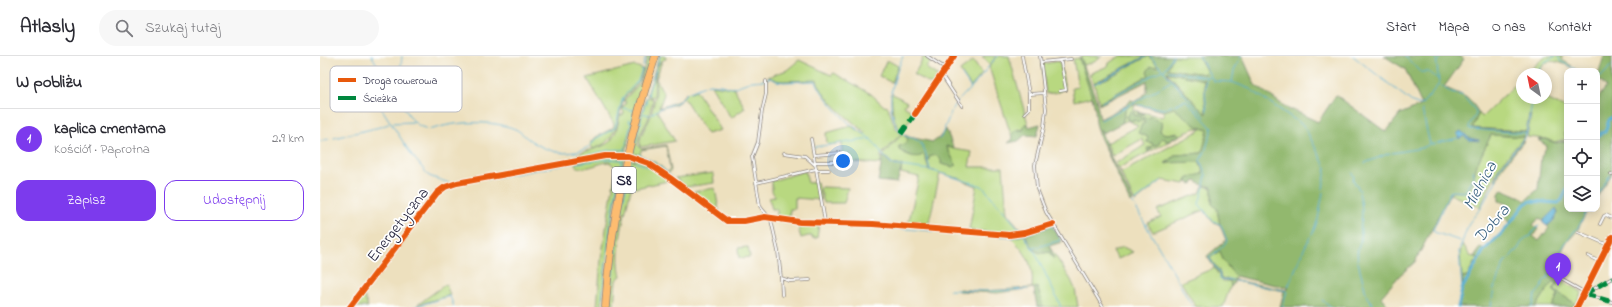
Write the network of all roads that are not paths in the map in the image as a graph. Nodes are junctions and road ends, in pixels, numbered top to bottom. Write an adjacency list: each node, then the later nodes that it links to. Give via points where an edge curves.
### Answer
1 (654, 56): 48 (highway, S8, via 621,177 610,241)
2 (657, 56): 48 (highway, S8, via 638,118 625,175)
3 (927, 56): 10 (street)
4 (954, 56): 10 (street)
5 (1022, 56): 15 (street)
6 (1040, 56): 9 (street)
7 (1071, 59): 8 (street)
8 (1059, 61): 9 (street); 13 (street, via 1066,90)
9 (1041, 62): 14 (street)
10 (945, 68): 11 (street)
11 (941, 74): 16 (street); 18 (street)
12 (766, 81): 27 (street, via 758,142 752,157)
13 (1060, 91)
14 (1044, 93): 15 (street); 33 (street, via 1046,109 1036,160 1035,180 1040,199)
15 (1029, 94): 17 (street, via 1029,110)
16 (962, 106)
17 (1025, 113)
18 (914, 114)
19 (811, 139): 22 (street)
20 (784, 153): 25 (street, via 805,156)
21 (841, 153): 22 (street)
22 (814, 155): 23 (street)
23 (816, 162): 24 (street); 25 (street)
24 (844, 162)
25 (816, 168): 26 (street); 27 (street); 32 (street)
26 (829, 170)
27 (756, 183): 28 (street)
28 (762, 212): 29 (street); 30 (street)
29 (761, 218): 30 (street, Energetyczna); 47 (street, Energetyczna, bridge, via 727,221 655,167 635,158 618,155 457,184 443,188 420,214)
30 (770, 218): 32 (street, Energetyczna); 41 (street)
31 (1612, 218): 34 (street, via 1606,215)
32 (826, 222): 33 (street, Energetyczna, via 1009,236)
33 (1053, 224): 49 (street)
34 (1600, 224)
35 (1578, 232): 37 (street)
36 (1612, 237): 37 (street)
37 (1608, 245): 39 (street)
38 (1588, 256): 39 (street)
39 (1600, 262): 44 (street)
40 (1550, 273): 44 (street)
41 (781, 278): 43 (street, via 790,281); 45 (street)
42 (1612, 278): 44 (street)
43 (810, 280)
44 (1585, 291): 46 (street, via 1589,295); 50 (street)
45 (782, 295)
46 (1612, 302)
47 (350, 307)
48 (605, 307)
49 (1103, 307)
50 (1577, 307)

